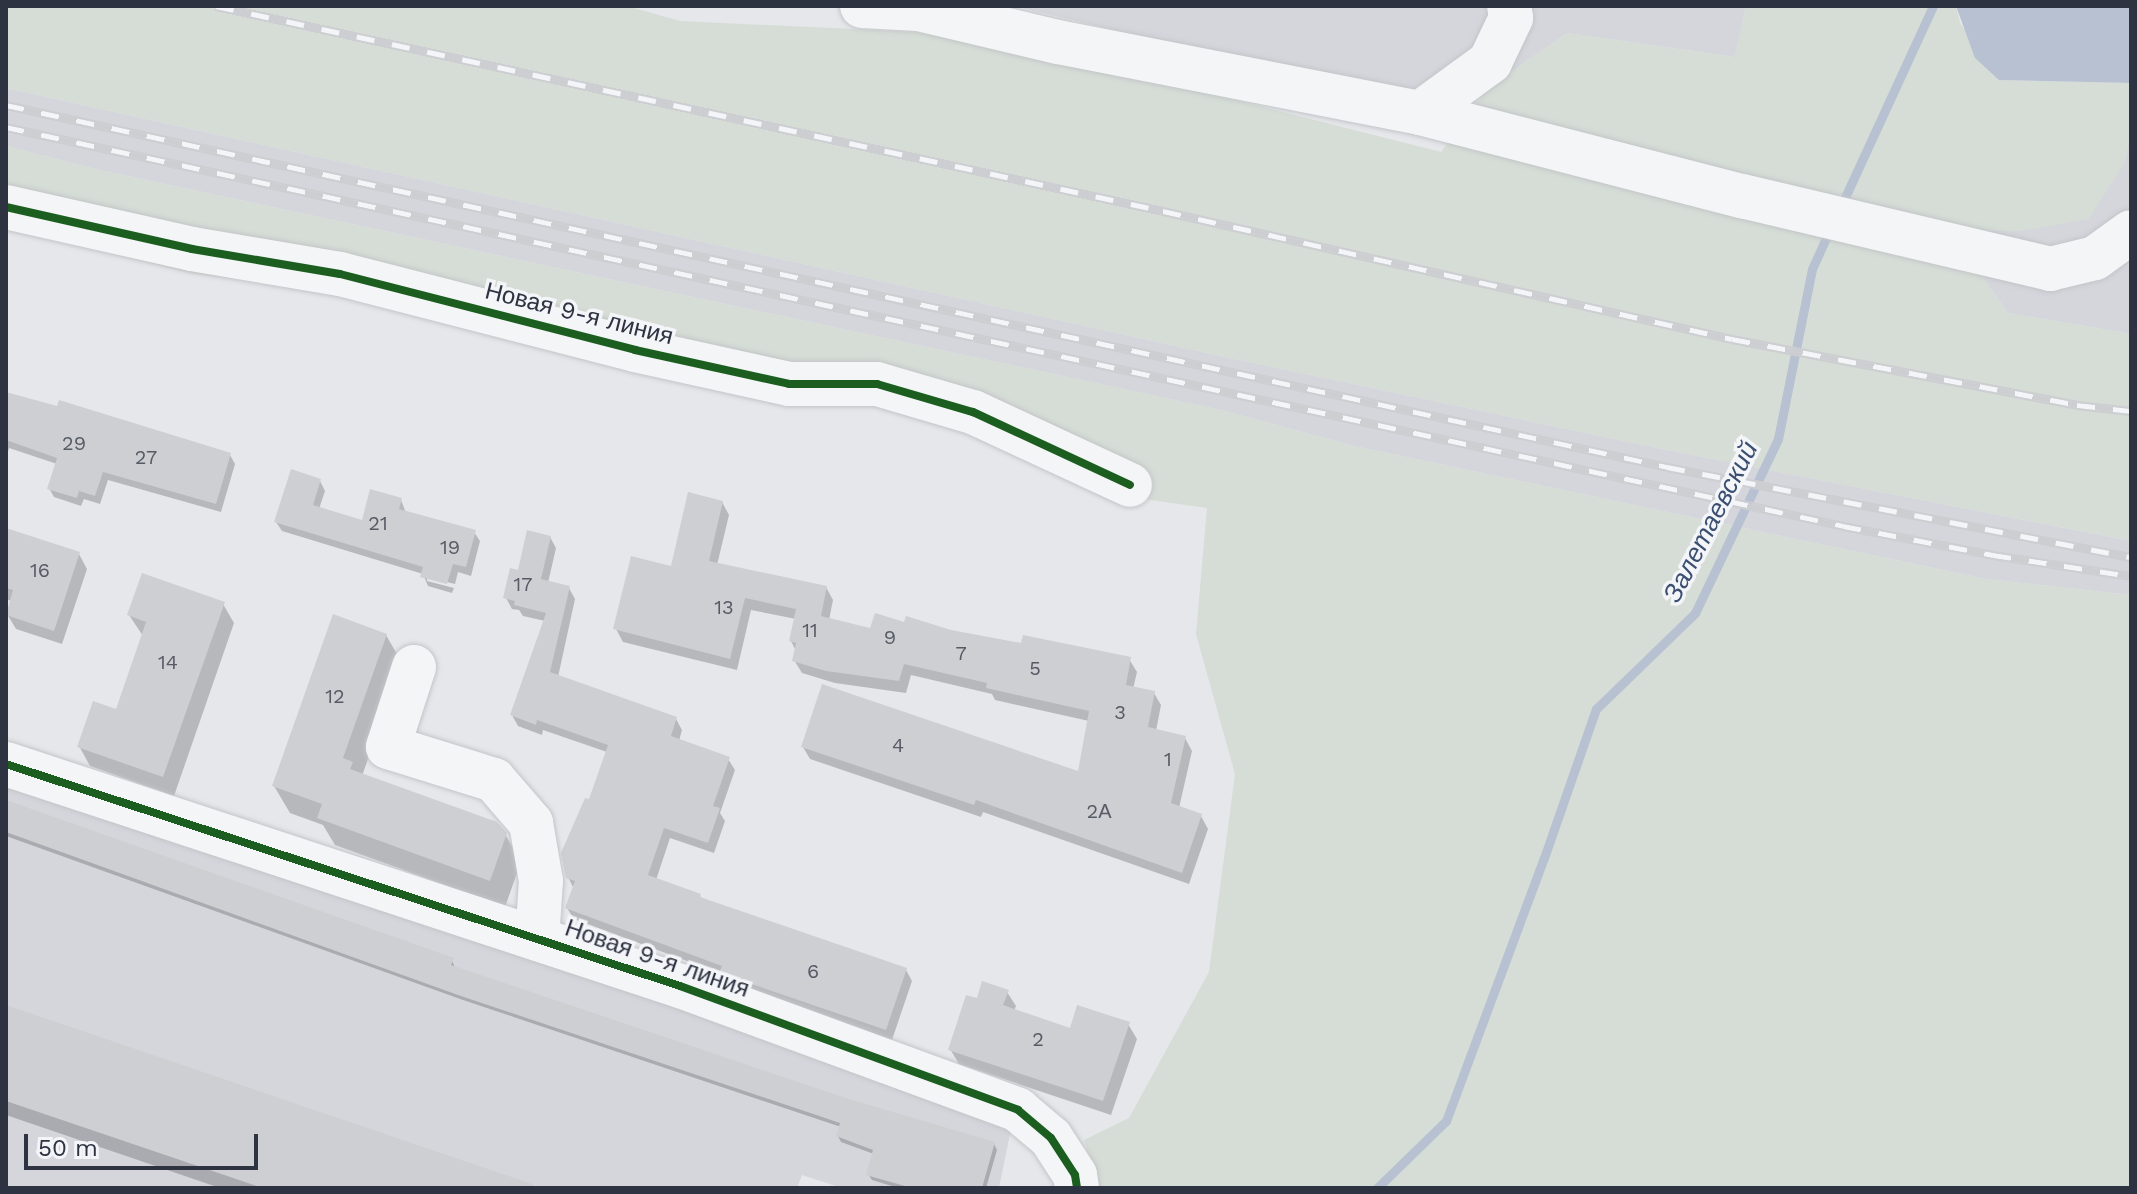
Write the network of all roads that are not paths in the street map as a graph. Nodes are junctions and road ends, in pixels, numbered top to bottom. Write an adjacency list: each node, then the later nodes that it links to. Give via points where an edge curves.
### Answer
1 (862, 6): 3 (street)
2 (1509, 6): 4 (street, via 1511,18 1490,62)
3 (920, 7): 4 (street, via 1058,42)
4 (1420, 113): 6 (street, via 2050,269 2095,258)
5 (6, 207): 7 (street, Новая 9-я линия, via 192,249 340,274 789,384 877,384 973,412)
6 (2131, 232)
7 (1130, 485)
8 (414, 667): 10 (street, via 388,747 494,780 531,823 541,881)
9 (6, 764): 10 (street, Новая 9-я линия)
10 (537, 939): 11 (street, Новая 9-я линия, via 1018,1110 1051,1138 1075,1175)
11 (1077, 1188)

